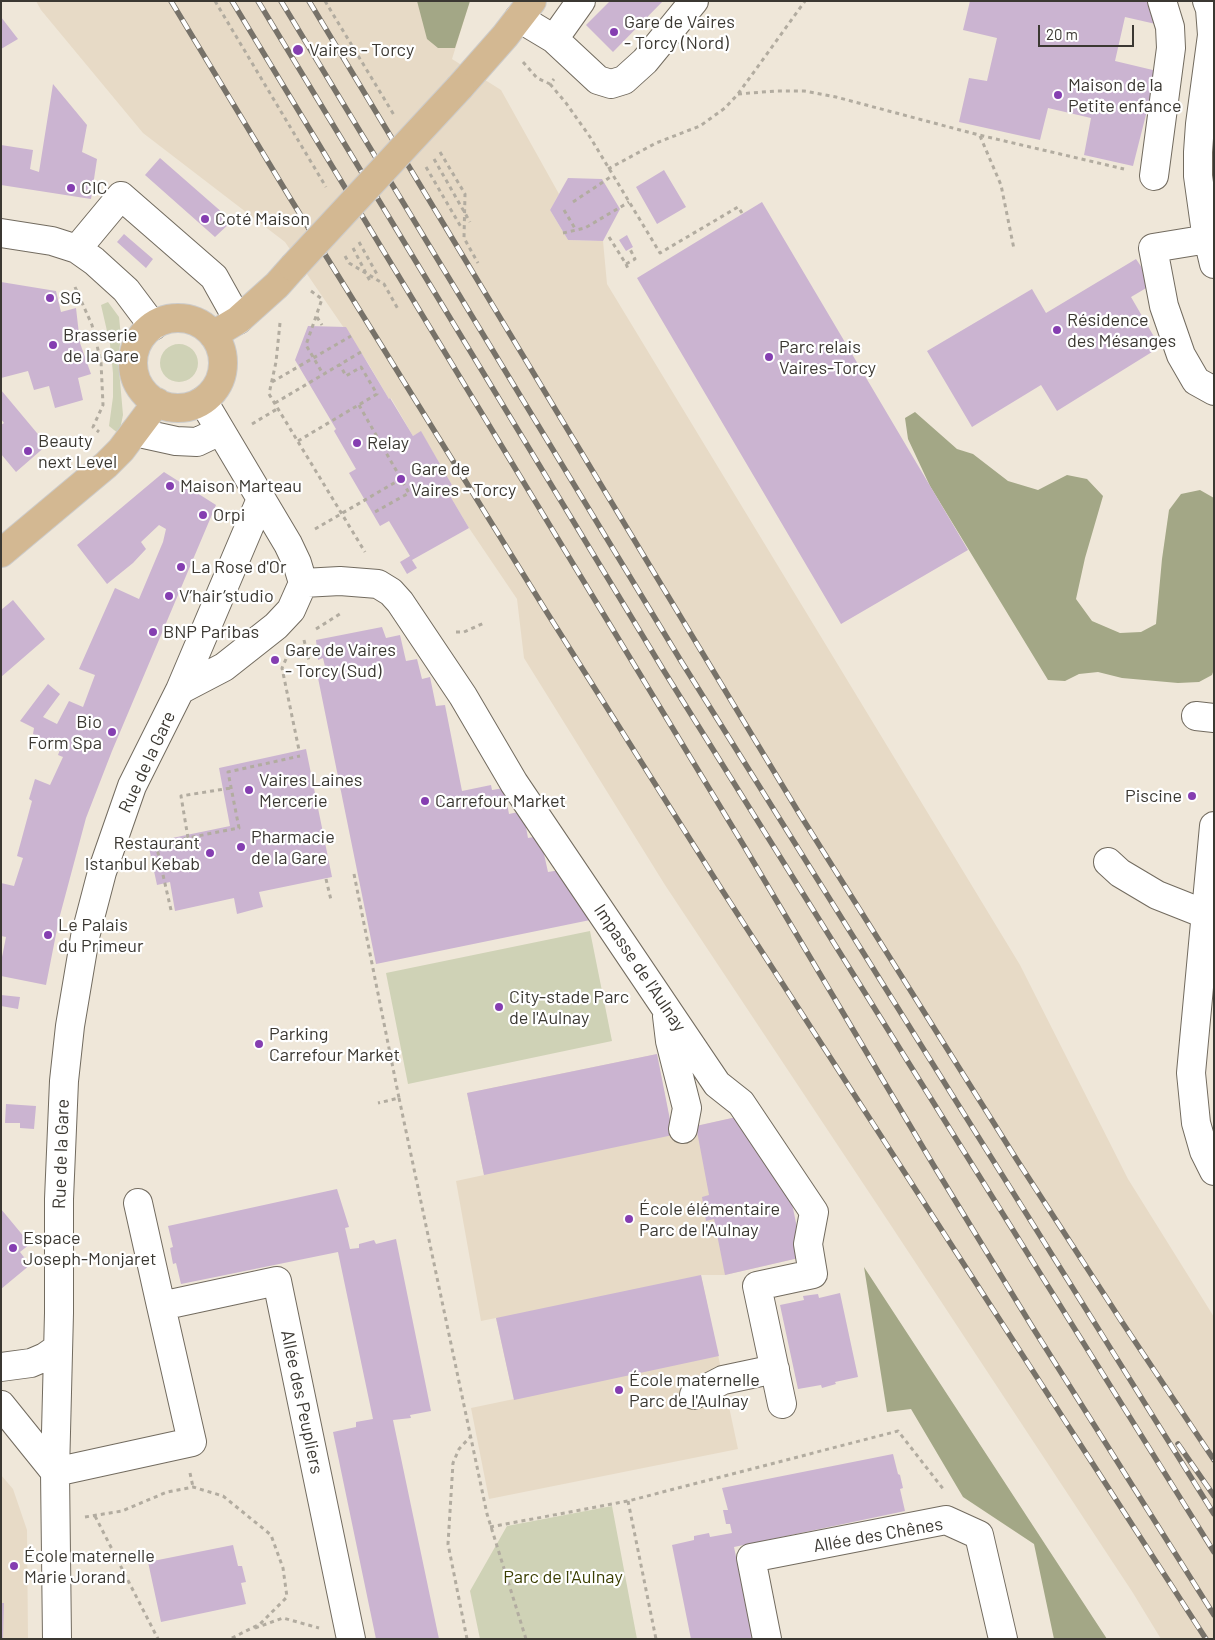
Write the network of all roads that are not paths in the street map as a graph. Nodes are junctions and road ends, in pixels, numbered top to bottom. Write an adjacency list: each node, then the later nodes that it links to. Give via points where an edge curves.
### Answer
1 (581, 1): 6 (street)
2 (694, 1): 6 (street, via 645,61 624,80 611,84 598,80)
3 (1162, 1): 7 (street, via 1170,27 1171,48)
4 (1207, 1): 10 (street, via 1212,35 1202,105 1198,176)
5 (525, 10): 6 (street); 11 (main road, bridge, via 460,87 277,285)
6 (554, 39)
7 (1154, 176)
8 (1, 233): 9 (street, via 52,241)
9 (78, 249): 11 (street, via 121,196 214,277); 12 (street, via 126,290)
10 (1211, 252): 14 (street, via 1153,248 1164,306 1182,354 1196,381)
11 (238, 320): 13 (main road)
12 (152, 326): 13 (main road, via 173,318 186,318 198,322); 16 (main road, via 138,342 134,369 146,394)
13 (213, 335): 15 (main road, via 222,353 224,368 220,382)
14 (1214, 391)
15 (203, 401): 16 (main road, via 185,408); 17 (street)
16 (157, 402): 18 (main road)
17 (233, 430): 18 (street, via 197,442); 19 (street)
18 (135, 432): 20 (main road, via 106,465)
19 (261, 499): 21 (street, via 297,563); 22 (street, Rue de la Gare)
20 (1, 553)
21 (303, 583): 22 (street, Rue de la Gare, via 291,610 276,626 224,667); 26 (street, Impasse de l'Aulnay, via 378,584 391,592 463,696 514,783)
22 (180, 690): 32 (street, Rue de la Gare, via 132,786 102,872 85,937 64,1081)
23 (1214, 826): 25 (street)
24 (1108, 862): 25 (street, via 1157,895)
25 (1205, 914): 27 (street)
26 (666, 1008): 28 (street, via 670,1041 686,1108); 34 (street, Impasse de l'Aulnay, via 717,1084 742,1103 814,1212 808,1244 813,1274 757,1286)
27 (1204, 1038): 29 (street, via 1192,1073 1196,1122)
28 (684, 1129)
29 (1214, 1171)
30 (138, 1203): 31 (street)
31 (161, 1306): 38 (street, via 192,1442); 39 (street, Allée des Peupliers, via 277,1281)
32 (58, 1348): 33 (street, via 31,1363); 38 (street, Rue de la Gare)
33 (1, 1367)
34 (775, 1369): 35 (street, via 723,1380); 36 (street, Impasse de l'Aulnay)
35 (694, 1395)
36 (782, 1404)
37 (1, 1405): 38 (street)
38 (55, 1472): 40 (street, Rue de la Gare)
39 (339, 1635)
40 (57, 1639)
41 (767, 1639): 42 (street, Allée des Chênes, via 751,1558 946,1520 979,1535)
42 (1002, 1639)

